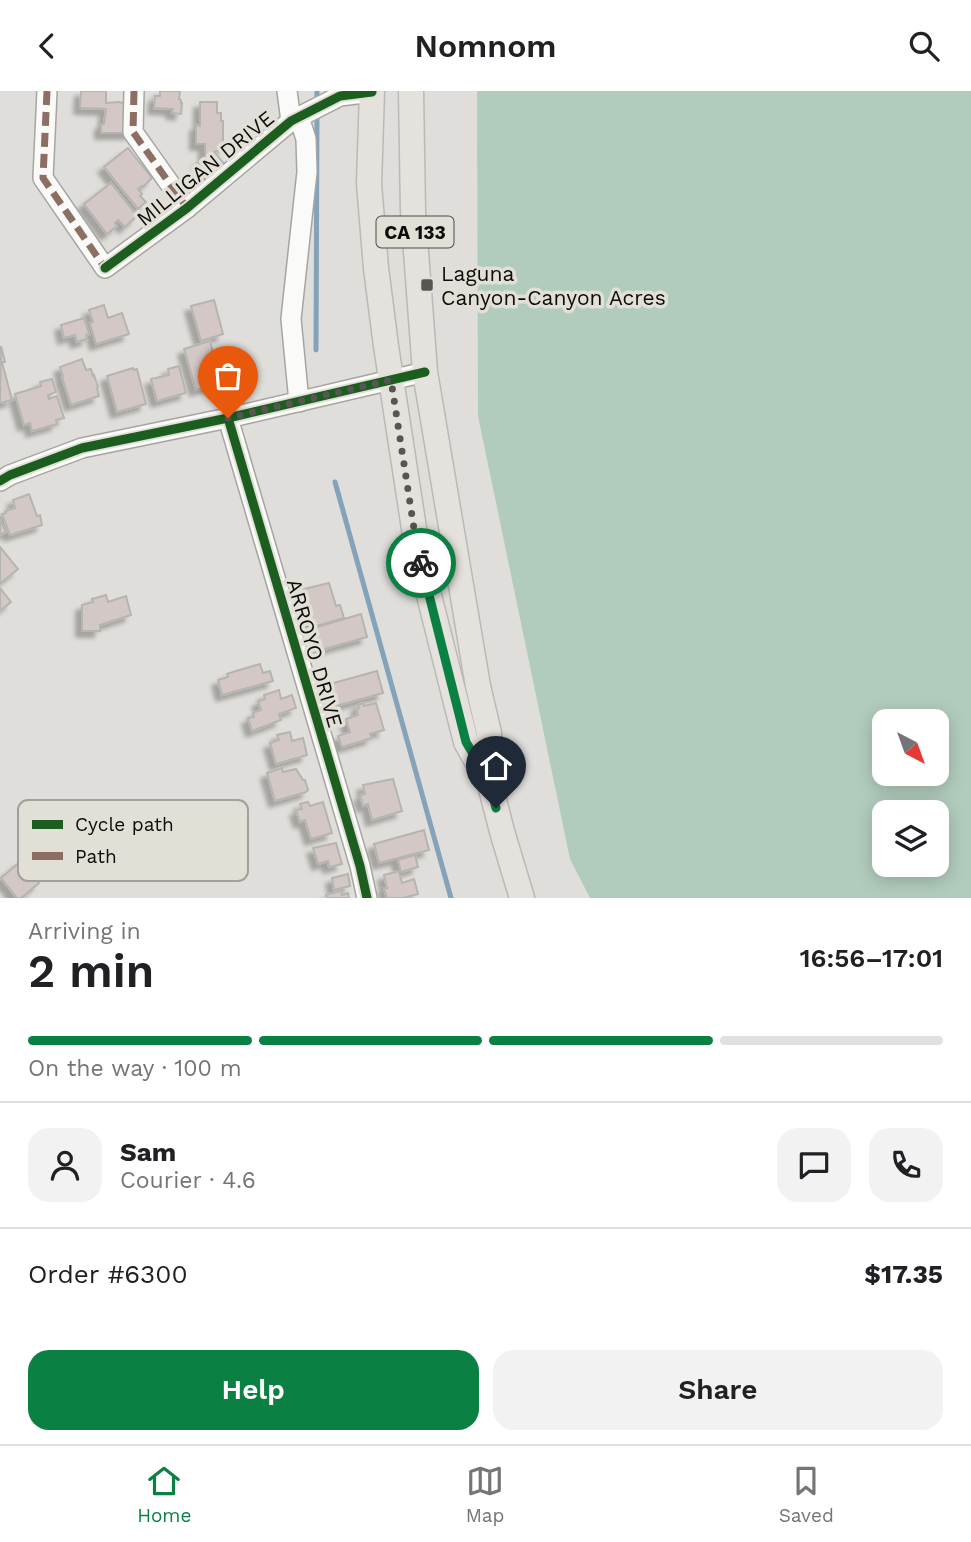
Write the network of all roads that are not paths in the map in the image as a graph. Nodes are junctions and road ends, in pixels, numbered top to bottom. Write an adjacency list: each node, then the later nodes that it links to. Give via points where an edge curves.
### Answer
1 (47, 91): 7 (street, MILLIGAN DRIVE, via 43,178 105,268)
2 (134, 91): 7 (street, via 133,132)
3 (287, 91): 6 (street)
4 (411, 91): 8 (main road, CA 133, via 413,211)
5 (372, 92): 6 (street, MILLIGAN DRIVE, via 341,96); 9 (main road, CA 133, via 369,184)
6 (299, 117): 7 (street, MILLIGAN DRIVE); 10 (street, via 306,139 307,172 291,319)
7 (187, 208)
8 (425, 372): 9 (street); 13 (main road, CA 133, via 489,733)
9 (391, 380): 10 (street); 13 (main road, CA 133, via 417,548 466,742)
10 (299, 402): 11 (street)
11 (228, 418): 12 (street, via 82,448); 14 (street, ARROYO DRIVE)
12 (0, 481)
13 (489, 781): 15 (main road, CA 133)
14 (367, 898)
15 (522, 898)

